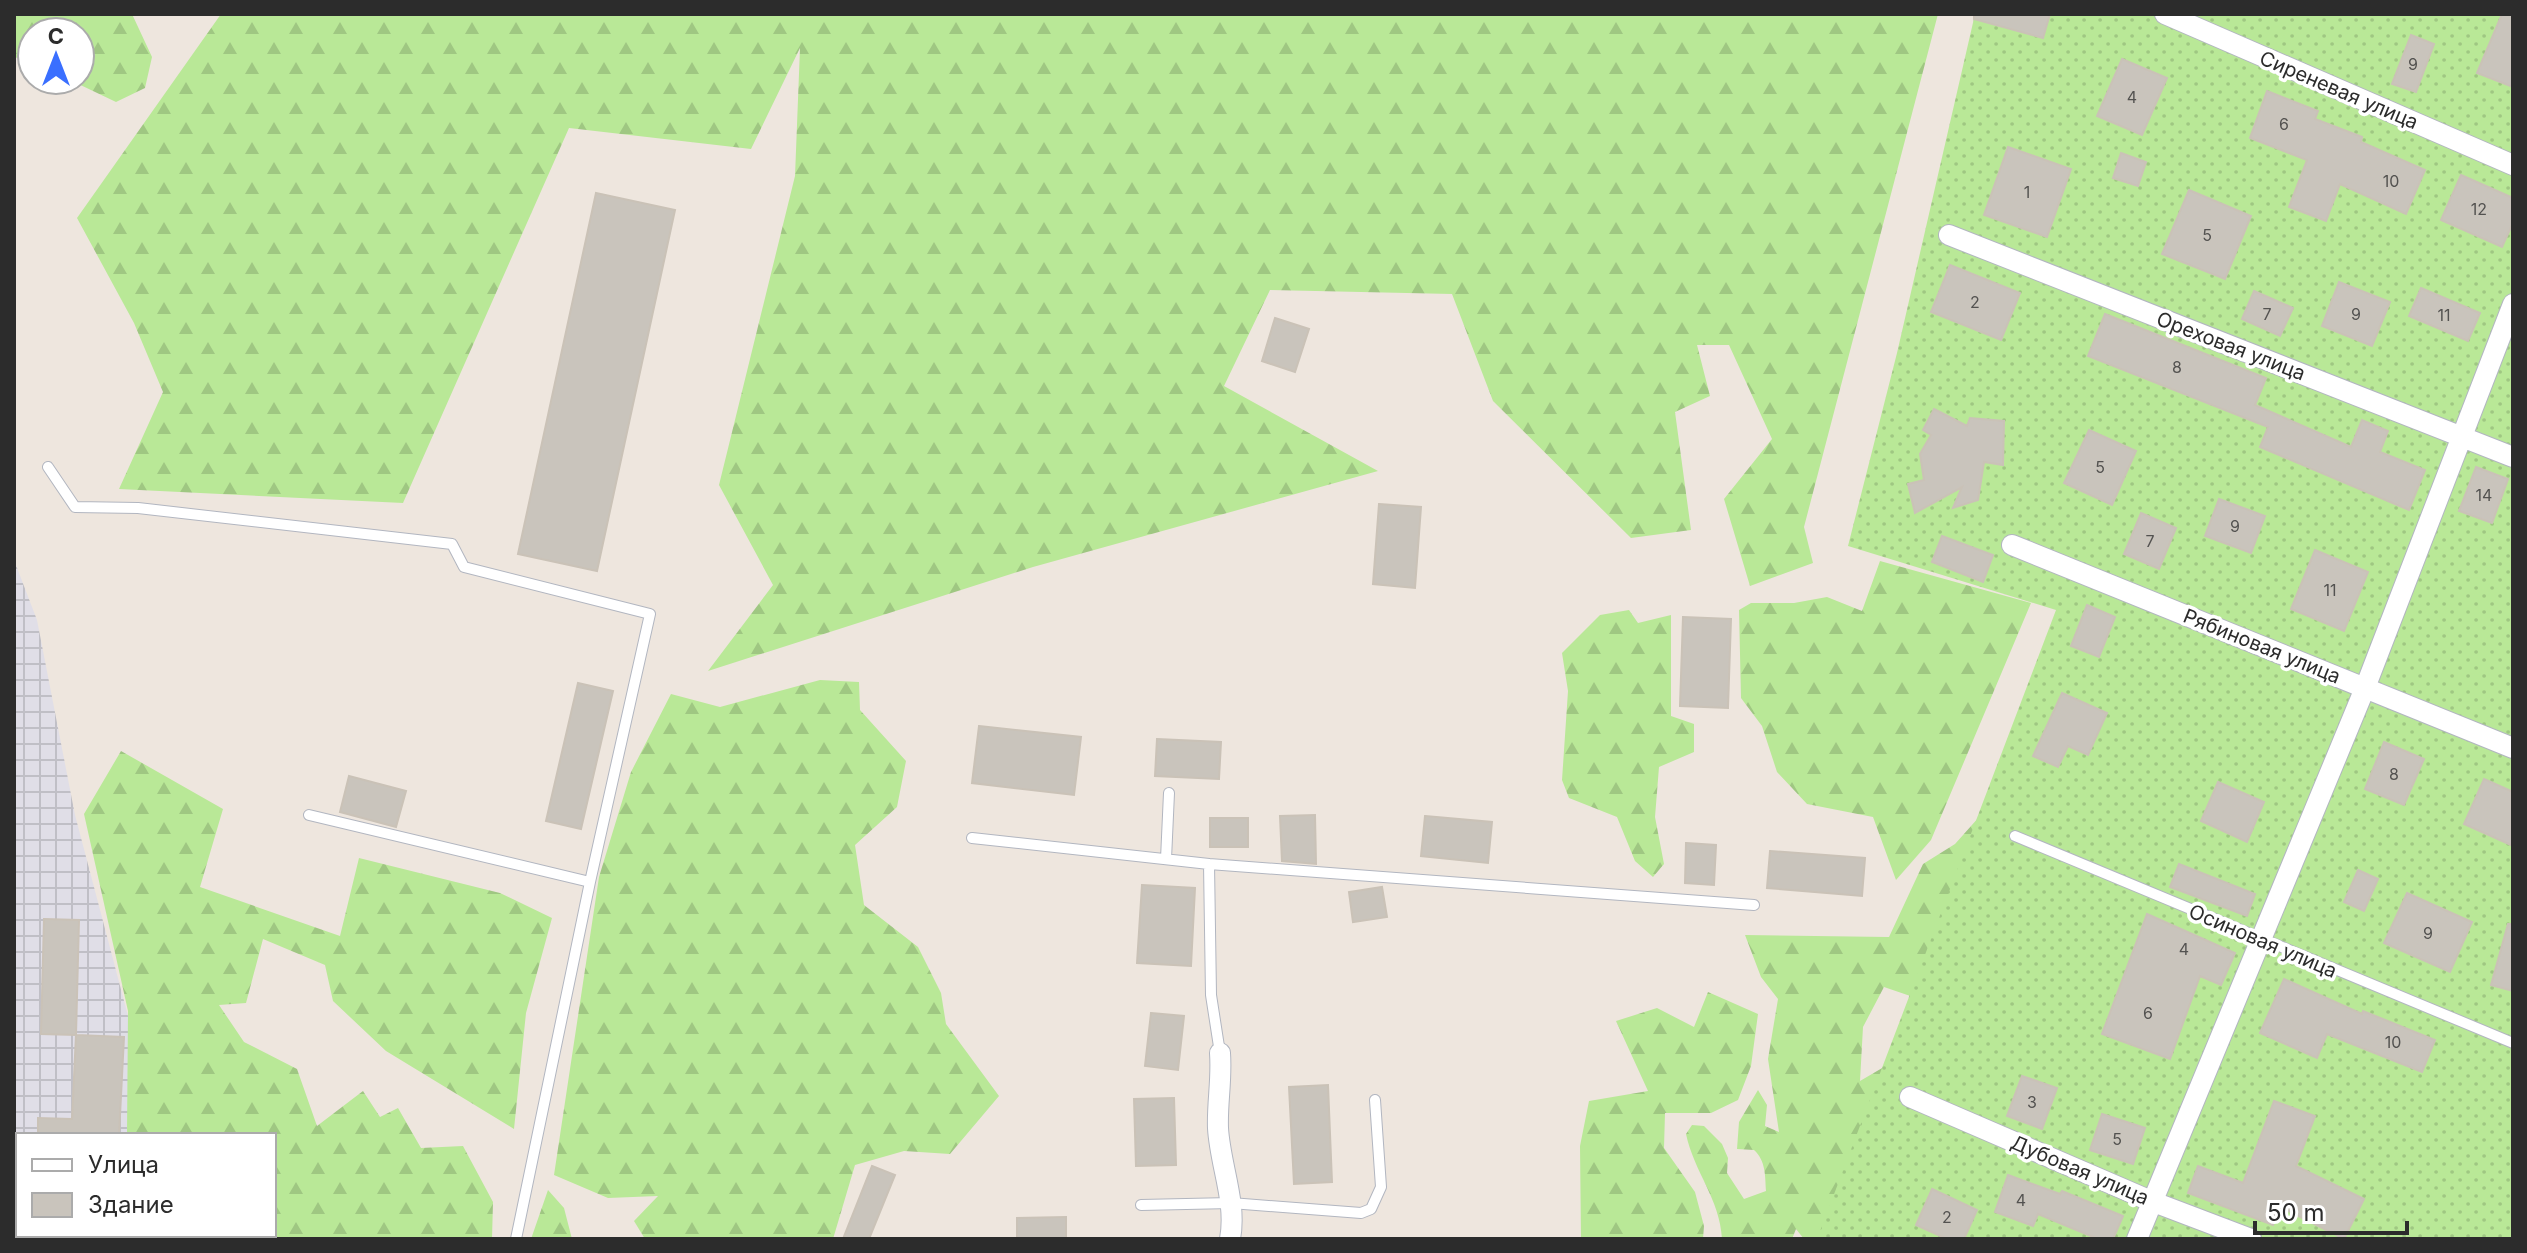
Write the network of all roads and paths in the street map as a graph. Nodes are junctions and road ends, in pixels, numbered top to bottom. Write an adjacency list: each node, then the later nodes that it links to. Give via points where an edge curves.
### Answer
1 (2165, 14): 2 (street, Сиреневая улица)
2 (2513, 165)
3 (1949, 235): 5 (street, Ореховая улица)
4 (2513, 304): 5 (street)
5 (2462, 437): 6 (street, Ореховая улица); 9 (street)
6 (2513, 457)
7 (48, 467): 17 (lane, via 75,507 138,508 452,544 464,567 650,614)
8 (2012, 545): 9 (street, Рябиновая улица)
9 (2365, 688): 10 (street, Рябиновая улица); 19 (street)
10 (2513, 748)
11 (1169, 793): 15 (lane)
12 (309, 815): 17 (lane)
13 (2015, 836): 19 (lane, Осиновая улица)
14 (972, 838): 15 (lane)
15 (1166, 859): 16 (lane)
16 (1209, 864): 18 (lane); 21 (lane, via 1211,995)
17 (590, 882): 27 (lane)
18 (1754, 905)
19 (2262, 941): 20 (lane, Осиновая улица); 24 (street)
20 (2513, 1043)
21 (1220, 1053): 25 (street, via 1218,1125)
22 (1910, 1097): 24 (street, Дубовая улица)
23 (1375, 1100): 25 (lane, via 1381,1187 1371,1209 1361,1213)
24 (2151, 1201): 29 (street); 30 (street, Дубовая улица)
25 (1231, 1203): 26 (lane); 28 (street)
26 (1141, 1205)
27 (516, 1239)
28 (1230, 1239)
29 (2137, 1239)
30 (2251, 1239)

